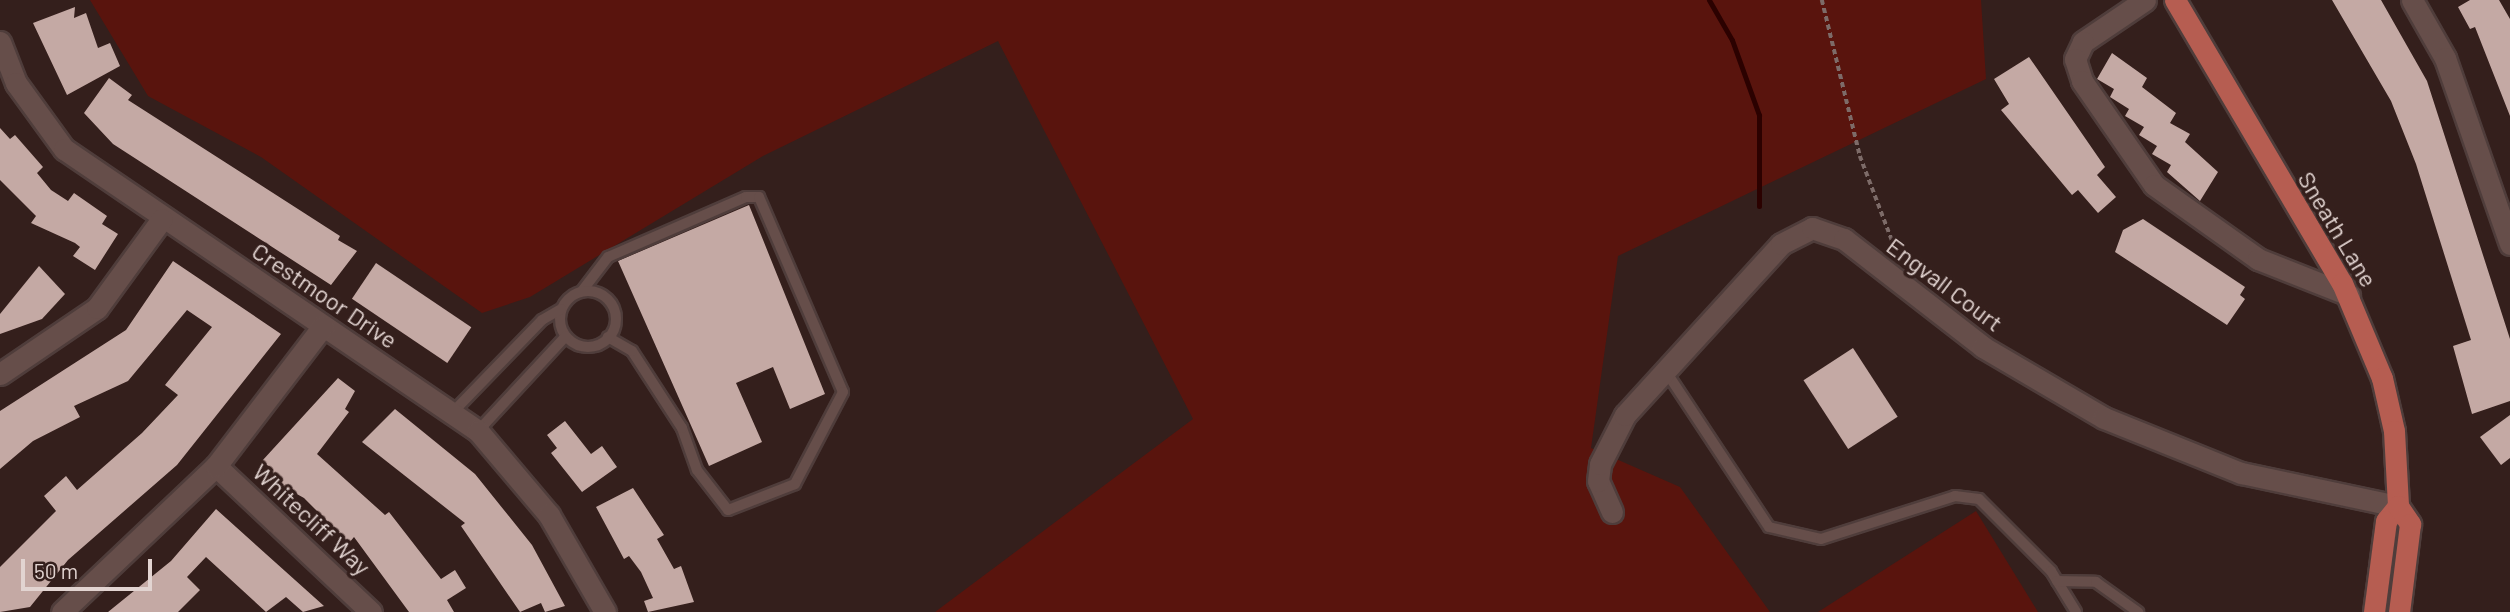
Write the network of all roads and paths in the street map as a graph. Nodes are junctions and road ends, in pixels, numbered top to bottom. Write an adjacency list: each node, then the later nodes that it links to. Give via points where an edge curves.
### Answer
1 (1822, 0): 11 (path, via 1875,207)
2 (2146, 0): 10 (street, via 2083,42 2075,60 2082,80 2154,185 2258,258)
3 (2175, 0): 10 (main road, Sneath Lane)
4 (2412, 0): 8 (street, via 2445,58)
5 (0, 41): 6 (street, Crestmoor Drive)
6 (8, 87): 7 (street, Crestmoor Drive, via 64,149)
7 (162, 219): 13 (street, Crestmoor Drive); 17 (street, via 97,308)
8 (2510, 244)
9 (582, 291): 12 (lane); 15 (lane, via 600,293 612,305 615,321); 15 (lane, via 608,257 755,195 843,392 795,484 728,510 697,470 682,428 632,351)
10 (2348, 295): 21 (main road, Sneath Lane, via 2390,405)
11 (1916, 296): 16 (street, Engvall Court, via 1829,231 1795,232); 21 (street, Engvall Court, via 2026,376 2104,418 2241,473)
12 (561, 309): 14 (lane); 18 (lane, via 542,320)
13 (323, 326): 18 (street, Crestmoor Drive); 20 (street)
14 (566, 337): 15 (lane, via 587,346); 19 (lane)
15 (608, 337)
16 (1665, 370): 22 (street, Engvall Court, via 1625,415 1600,464 1598,481); 23 (lane, via 1769,527 1821,539 1955,496 1979,499)
17 (0, 374)
18 (453, 412): 19 (street, Crestmoor Drive)
19 (478, 431): 26 (street, Crestmoor Drive, via 549,515)
20 (216, 466): 24 (street); 25 (street, Whitecliff Way)
21 (2398, 506): 29 (main road, Sneath Lane, via 2386,522); 30 (main road, Sneath Lane, via 2410,524)
22 (1612, 512)
23 (2057, 581): 27 (lane); 28 (lane, via 2096,582)
24 (62, 612)
25 (371, 612)
26 (605, 612)
27 (2076, 612)
28 (2138, 612)
29 (2374, 612)
30 (2399, 612)

